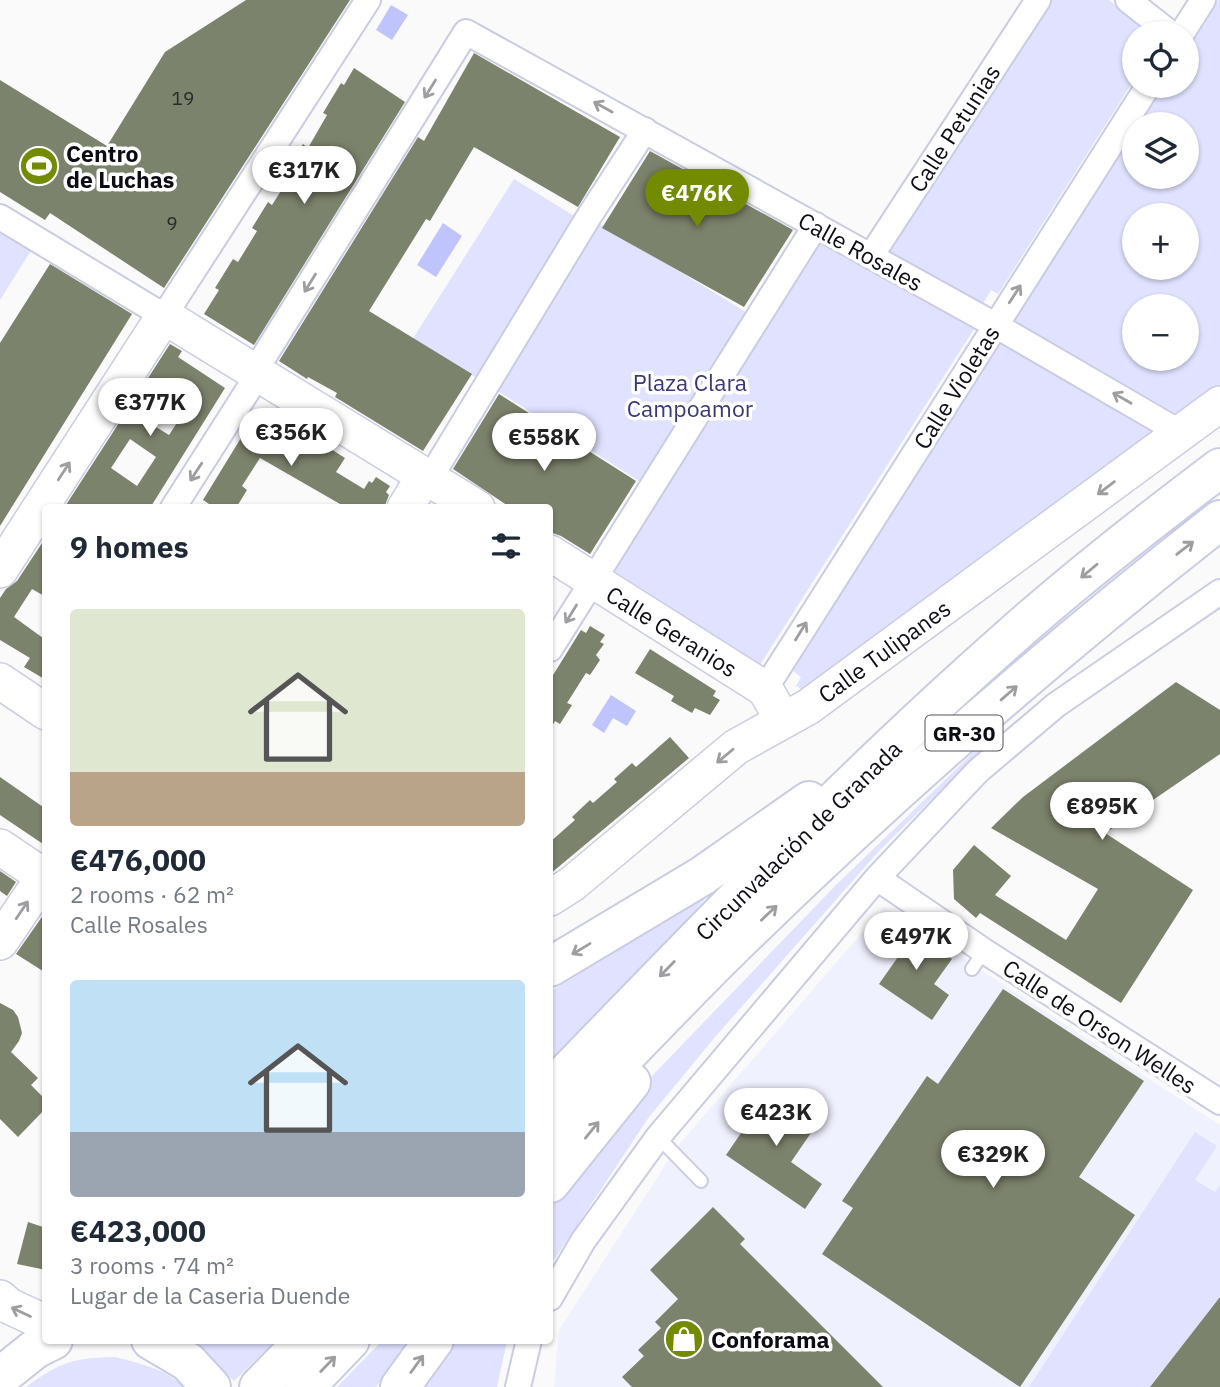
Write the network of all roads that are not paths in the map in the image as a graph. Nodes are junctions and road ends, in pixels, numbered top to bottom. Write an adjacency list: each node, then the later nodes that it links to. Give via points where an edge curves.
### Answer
1 (368, 0): 12 (street)
2 (1038, 0): 11 (street, Calle Petunias)
3 (1128, 0): 5 (street)
4 (1203, 0): 6 (street)
5 (1155, 21)
6 (1190, 21)
7 (1140, 98): 13 (street, Calle Violetas, one-way to 7)
8 (645, 130): 10 (street, Calle Rosales); 14 (street, Calle Rosales, one-way to 14, via 467,32); 18 (street)
9 (0, 217): 12 (street)
10 (816, 225): 11 (street, Calle Rosales); 27 (street)
11 (871, 256): 13 (street, Calle Rosales)
12 (164, 316): 14 (street); 19 (street, one-way to 12)
13 (995, 325): 16 (street, Calle Rosales, one-way to 13); 31 (street, Calle Violetas, one-way to 13)
14 (257, 372): 18 (street); 20 (street, one-way to 20)
15 (1220, 404): 16 (street, Calle Tulipanes)
16 (1181, 433): 33 (street, Calle Tulipanes, one-way to 33, via 808,707)
17 (1220, 468): 34 (main road, Circunvalación de Granada / GR-30, one-way to 34, via 1006,640)
18 (428, 477): 21 (street); 22 (street)
19 (43, 504)
20 (175, 504)
21 (408, 504)
22 (471, 504)
23 (42, 505): 26 (street, one-way to 23)
24 (1220, 520): 41 (main road, Circunvalación de Granada / GR-30, one-way to 24, via 989,710)
25 (553, 555): 27 (street, Calle Geranios)
26 (0, 570)
27 (593, 580): 29 (street, one-way to 29); 31 (street, Calle Geranios)
28 (1220, 592): 37 (street, via 1056,705 978,771)
29 (553, 644)
30 (0, 681): 32 (street)
31 (765, 689): 33 (street, Calle Geranios)
32 (42, 708)
33 (783, 720): 39 (street, Calle Tulipanes, one-way to 39, via 736,747)
34 (890, 749): 42 (main road, one-way to 42, via 838,775 808,802 702,876); 43 (main road, Circunvalación de Granada / GR-30, one-way to 43)
35 (0, 847): 36 (street)
36 (42, 876)
37 (877, 877): 44 (street, Calle de Orson Welles, via 978,960); 46 (street)
38 (42, 882): 40 (street, one-way to 38)
39 (553, 896)
40 (0, 942)
41 (720, 960): 45 (main road, Circunvalación de Granada / GR-30); 47 (main road, one-way to 41, via 702,1002)
42 (553, 965)
43 (553, 1087)
44 (1220, 1102)
45 (553, 1131)
46 (658, 1137): 48 (lane); 49 (street, via 583,1241)
47 (553, 1179)
48 (701, 1181)
49 (553, 1293)
50 (0, 1298): 51 (street, one-way to 50)
51 (42, 1321)
52 (45, 1344): 58 (main road)
53 (161, 1344): 60 (main road, via 188,1362)
54 (303, 1344): 59 (main road)
55 (343, 1344): 59 (main road, one-way to 55)
56 (431, 1344): 61 (main road, one-way to 56)
57 (528, 1344): 62 (street)
58 (0, 1377)
59 (279, 1383)
60 (211, 1387)
61 (400, 1387)
62 (519, 1387)

